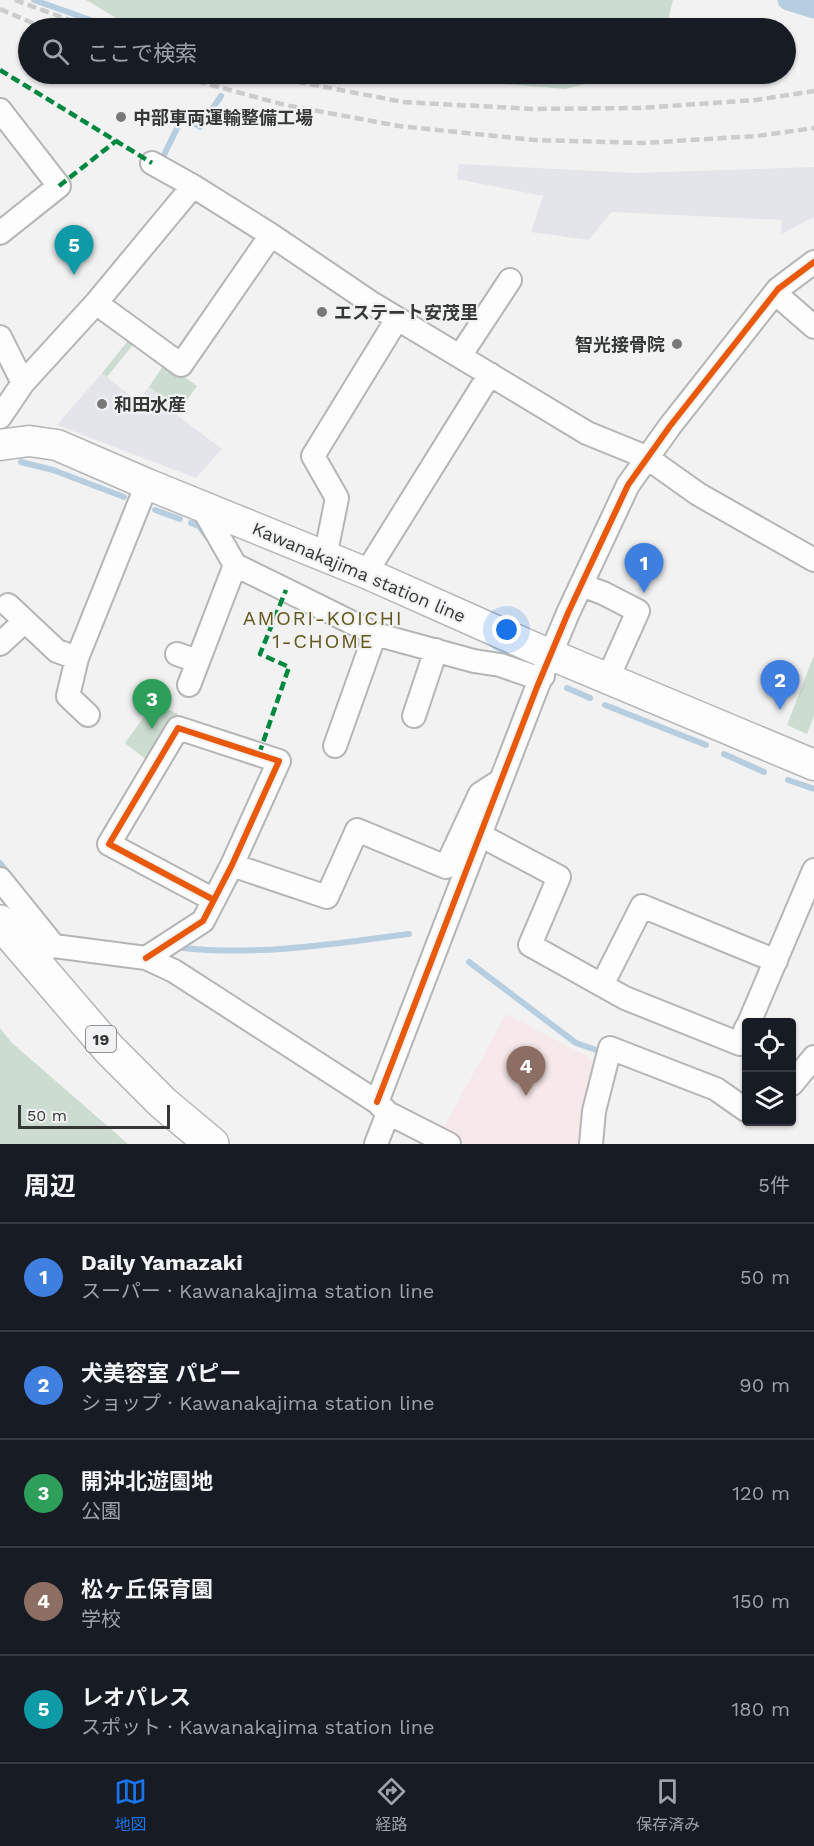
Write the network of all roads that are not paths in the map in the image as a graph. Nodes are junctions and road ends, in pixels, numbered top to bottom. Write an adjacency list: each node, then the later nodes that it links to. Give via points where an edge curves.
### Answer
1 (0, 111): 4 (street, via 59,186)
2 (152, 163): 3 (street)
3 (193, 186): 5 (street); 9 (street)
4 (0, 233)
5 (271, 235): 9 (street, via 181,365); 10 (street)
6 (814, 262): 8 (street)
7 (510, 280): 13 (street)
8 (775, 293): 11 (street); 18 (street)
9 (96, 303): 15 (street)
10 (397, 319): 13 (street); 21 (street, via 313,456 337,498)
11 (814, 327)
12 (0, 337): 15 (street)
13 (460, 356): 14 (street)
14 (490, 374): 18 (street, via 587,433); 24 (street)
15 (23, 383): 16 (street)
16 (0, 417)
17 (0, 445): 19 (main road, Kawanakajima station line, via 29,441 57,445)
18 (646, 457): 22 (street, via 698,494); 25 (street, via 628,485)
19 (147, 484): 20 (main road, Kawanakajima station line); 31 (street)
20 (202, 507): 21 (main road, Kawanakajima station line); 23 (street)
21 (325, 557): 24 (main road, Kawanakajima station line)
22 (814, 560)
23 (235, 564): 28 (street); 34 (street, via 187,658)
24 (366, 573): 32 (main road, Kawanakajima station line)
25 (581, 585): 32 (street); 33 (street, via 638,611)
26 (9, 605): 27 (street)
27 (25, 621): 29 (street); 31 (street, via 57,651)
28 (375, 634): 30 (street); 37 (street)
29 (0, 644)
30 (436, 650): 32 (street, via 532,676); 36 (street)
31 (77, 658): 35 (street, via 68,696)
32 (547, 665): 33 (main road, Kawanakajima station line); 39 (street)
33 (608, 678): 38 (main road, Kawanakajima station line)
34 (189, 685)
35 (88, 715)
36 (414, 716)
37 (335, 746)
38 (814, 765)
39 (501, 780): 40 (street); 41 (street, via 480,794 446,867 357,830 327,897)
40 (480, 835): 49 (street, via 559,877 531,945); 52 (street)
41 (232, 865): 44 (street); 44 (street, via 279,760 178,728 109,844)
42 (814, 870): 48 (street)
43 (0, 879): 46 (street)
44 (214, 900): 47 (street, via 203,921)
45 (0, 922): 46 (highway, 19)
46 (41, 950): 47 (street); 54 (highway, 19, via 110,1049 163,1103)
47 (146, 958): 52 (street, via 174,970)
48 (776, 961): 49 (street, via 642,906); 50 (street)
49 (602, 986): 51 (street, via 740,1044)
50 (751, 1018)
51 (742, 1039)
52 (382, 1107): 55 (street); 56 (street)
53 (742, 1107): 57 (street, via 716,1089 610,1048 594,1112)
54 (212, 1144)
55 (376, 1144)
56 (449, 1144)
57 (591, 1144)

